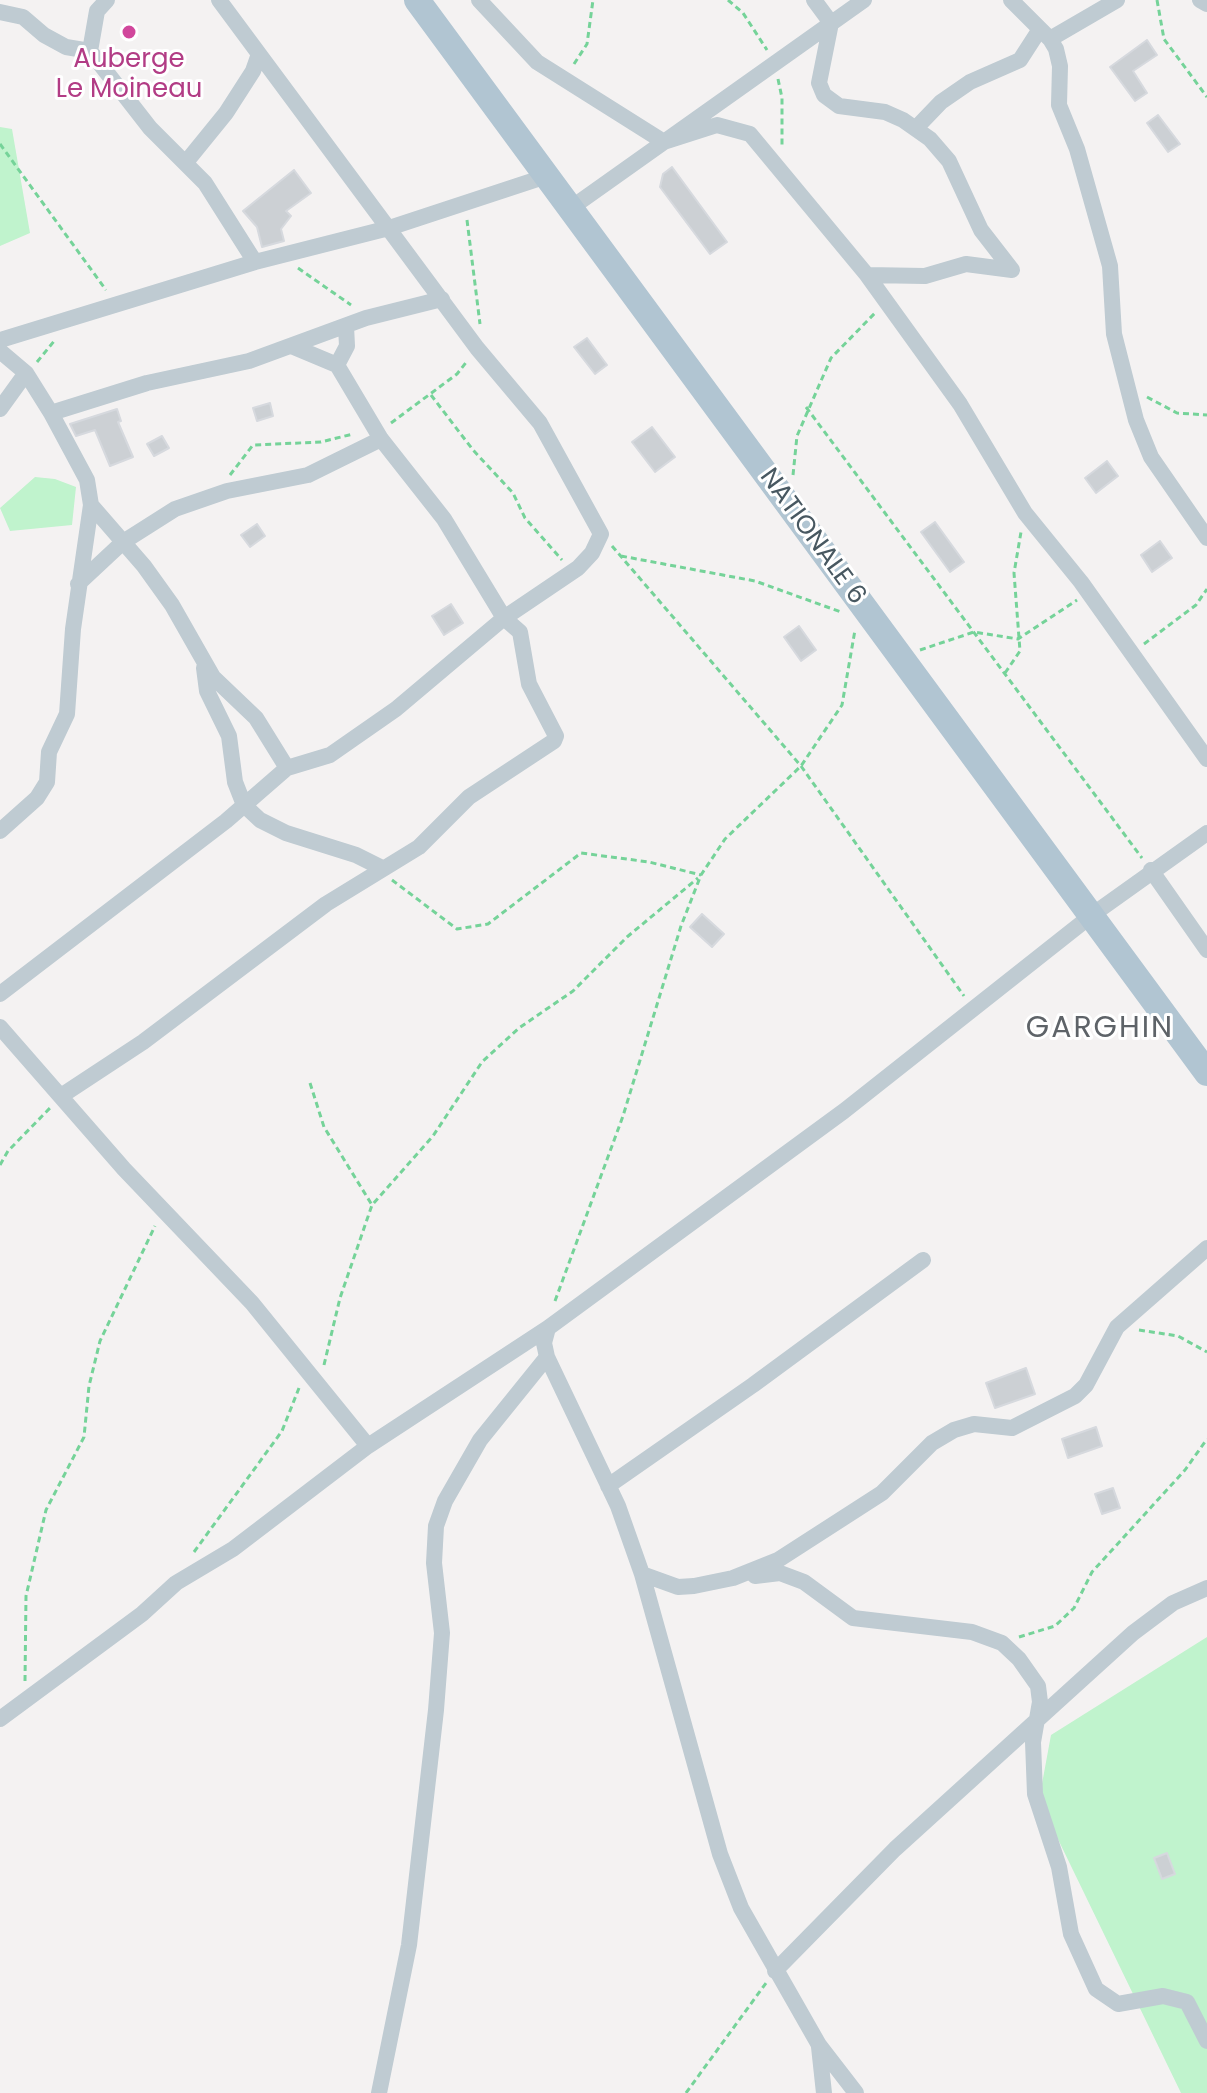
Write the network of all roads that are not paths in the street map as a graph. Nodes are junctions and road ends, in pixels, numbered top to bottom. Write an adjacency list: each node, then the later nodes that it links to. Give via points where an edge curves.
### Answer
1 (107, 0): 14 (street, via 97,11)
2 (219, 0): 15 (street)
3 (417, 0): 19 (main road, NATIONALE 6)
4 (479, 0): 17 (street, via 537,62)
5 (814, 0): 12 (street)
6 (864, 0): 12 (street)
7 (1011, 0): 13 (street)
8 (1117, 0): 13 (street)
9 (1200, 0): 10 (street)
10 (1207, 4)
11 (0, 12): 14 (street, via 23,17 66,47)
12 (831, 23): 16 (street, via 819,83 824,95 839,106 885,112); 17 (street)
13 (1045, 34): 16 (street, via 1020,60 970,82); 35 (street, via 1060,66 1059,105 1110,266 1110,310 1126,386 1151,457)
14 (90, 51): 18 (street, via 150,128)
15 (259, 54): 18 (street, via 226,113); 21 (street)
16 (917, 127): 23 (street, via 949,161 981,230 1012,270 966,264 925,276)
17 (664, 142): 20 (street); 23 (street, via 726,126 750,134)
18 (187, 161): 22 (street)
19 (547, 176): 20 (main road, NATIONALE 6); 21 (street)
20 (571, 208): 47 (main road, NATIONALE 6, via 790,507 856,607)
21 (389, 228): 22 (street); 24 (street)
22 (255, 262): 26 (street)
23 (867, 275): 40 (street, via 960,404 1025,513)
24 (442, 299): 25 (street); 38 (street, via 540,423 601,534 592,553 569,574)
25 (346, 326): 27 (street); 29 (street, via 347,346)
26 (0, 340)
27 (294, 347): 29 (street); 32 (street)
28 (0, 351): 30 (street)
29 (337, 365): 33 (street)
30 (26, 373): 31 (street); 32 (street)
31 (0, 409)
32 (51, 413): 34 (street, via 87,480)
33 (381, 439): 36 (street, via 308,475 195,501); 38 (street, via 444,519)
34 (91, 505): 36 (street); 37 (street)
35 (1207, 538)
36 (123, 542): 37 (street); 39 (street, via 172,605)
37 (78, 584): 43 (street, via 67,714 49,752 47,782)
38 (504, 618): 41 (street, via 396,709 330,755); 45 (street, via 523,640 529,684 555,730 554,741 469,797 419,847)
39 (203, 661): 41 (street, via 256,718); 42 (street, via 207,691 229,736)
40 (1207, 759)
41 (287, 768): 42 (street)
42 (244, 805): 45 (street, via 286,833); 49 (street)
43 (0, 831)
44 (1207, 833): 46 (street)
45 (382, 868): 52 (street)
46 (1151, 870): 47 (street); 48 (street)
47 (1092, 915): 51 (main road, NATIONALE 6); 55 (street, via 844,1111)
48 (1207, 950)
49 (0, 994)
50 (0, 1027): 52 (street)
51 (1207, 1073)
52 (61, 1096): 57 (street, via 208,1254)
53 (1207, 1248): 60 (street, via 1117,1327 1075,1396 1012,1428 974,1424 954,1430 932,1443 882,1493 778,1560)
54 (923, 1260): 58 (street)
55 (548, 1328): 56 (street); 57 (street)
56 (547, 1357): 58 (street); 67 (street, via 480,1440 436,1526 434,1563 442,1633 436,1710 409,1945)
57 (368, 1446): 63 (street, via 233,1549 176,1583)
58 (608, 1486): 59 (street)
59 (642, 1574): 60 (street, via 678,1587); 64 (street, via 720,1854)
60 (733, 1578): 62 (street, via 780,1573 804,1582 853,1618 972,1632 1002,1643 1038,1686)
61 (1207, 1588): 62 (street, via 1173,1603 1133,1633)
62 (1037, 1718): 64 (street, via 832,1909); 65 (street, via 1035,1794 1059,1867 1071,1934 1096,1989 1118,2004 1163,1996 1187,2002)
63 (0, 1719)
64 (775, 1971): 66 (street)
65 (1207, 2041)
66 (819, 2045): 68 (street); 69 (street)
67 (379, 2093)
68 (824, 2093)
69 (856, 2093)

